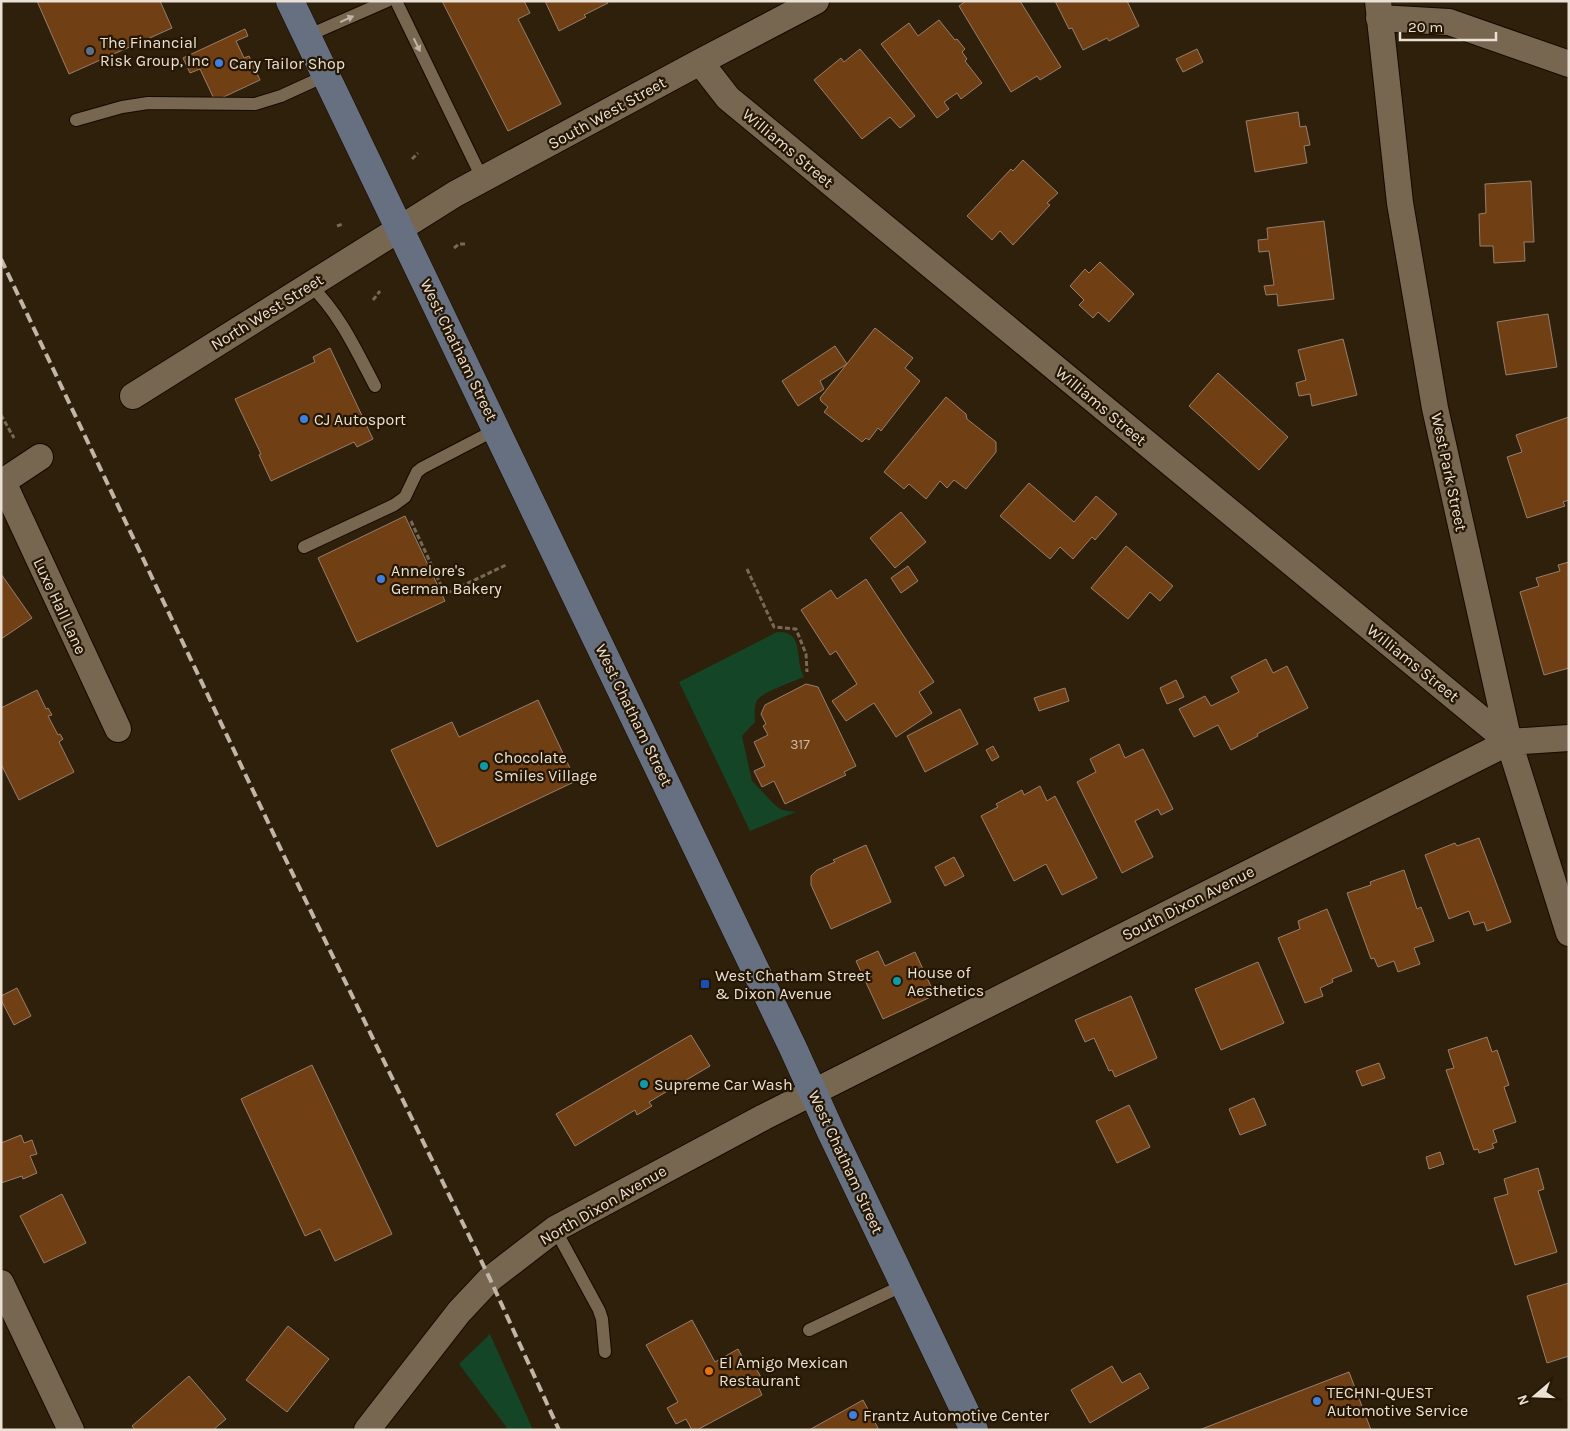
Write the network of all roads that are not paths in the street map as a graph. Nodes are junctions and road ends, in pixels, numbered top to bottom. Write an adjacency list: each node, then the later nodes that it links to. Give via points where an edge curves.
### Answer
1 (290, 1): 6 (main road, West Chatham Street)
2 (387, 1): 6 (lane, one-way to 2)
3 (396, 1): 11 (lane, one-way to 11)
4 (816, 1): 7 (street, South West Street)
5 (1378, 9): 8 (street, via 1449,22); 22 (street, West Park Street, via 1400,203 1431,383)
6 (307, 36): 9 (main road, West Chatham Street)
7 (700, 62): 11 (street, South West Street); 22 (street, Williams Street, via 728,98)
8 (1569, 64)
9 (326, 75): 10 (lane, via 255,104 148,103); 12 (main road, West Chatham Street)
10 (76, 120)
11 (483, 180): 12 (street, South West Street)
12 (400, 228): 13 (street, North West Street); 16 (main road, West Chatham Street)
13 (310, 285): 14 (lane, via 336,313); 15 (street, North West Street)
14 (375, 386)
15 (133, 396)
16 (497, 430): 19 (lane, via 422,468 405,497 394,504); 24 (main road, West Chatham Street)
17 (40, 457): 18 (street)
18 (2, 482): 20 (street, Luxe Hall Lane)
19 (304, 548)
20 (118, 729)
21 (1569, 738): 22 (street, South Dixon Avenue)
22 (1509, 742): 23 (street, West Park Street); 24 (street, South Dixon Avenue)
23 (1569, 933)
24 (814, 1092): 25 (street, North Dixon Avenue); 27 (main road, West Chatham Street)
25 (555, 1229): 29 (lane, via 599,1310); 31 (street, North Dixon Avenue, via 490,1279 459,1312)
26 (1, 1283): 30 (street)
27 (904, 1285): 28 (lane); 32 (main road, West Chatham Street)
28 (809, 1330)
29 (605, 1352)
30 (71, 1430)
31 (367, 1430)
32 (974, 1430)

